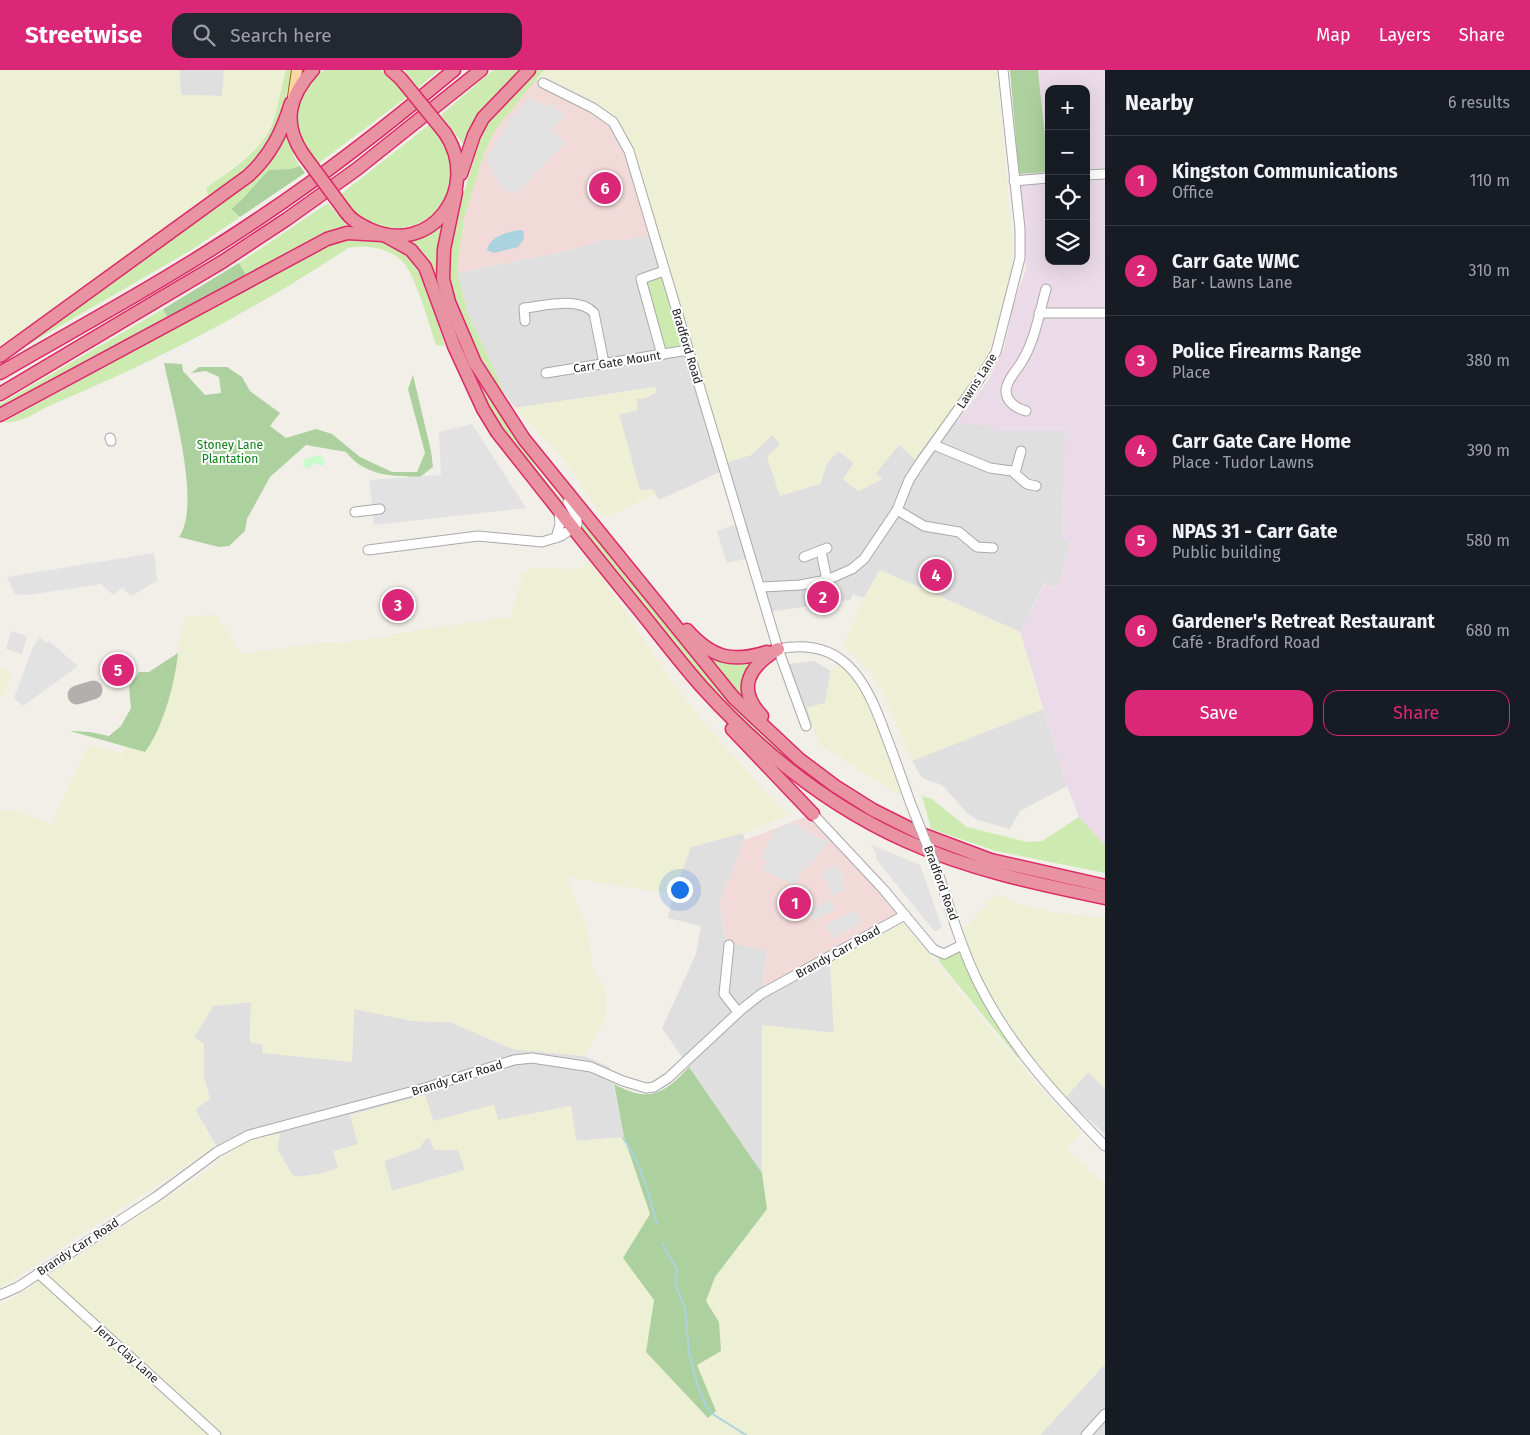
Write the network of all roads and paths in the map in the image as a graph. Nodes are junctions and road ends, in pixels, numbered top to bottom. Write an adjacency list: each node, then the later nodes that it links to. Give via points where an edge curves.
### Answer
1 (297, 70): 9 (main road)
2 (313, 70): 9 (highway)
3 (391, 70): 14 (highway, bridge, via 445,133 456,155)
4 (454, 70): 25 (highway, via 265,215)
5 (481, 70): 27 (highway, via 357,169 287,219 222,262)
6 (529, 70): 14 (highway, via 483,118 474,135)
7 (1003, 70): 13 (street, Lawns Lane)
8 (544, 83): 16 (street, Bradford Road, via 613,122 629,151)
9 (292, 102): 15 (highway, bridge, via 292,132 303,154 345,211 357,222); 23 (highway, via 275,145 248,176)
10 (1105, 174): 11 (street)
11 (1090, 175)
12 (1045, 178): 13 (street)
13 (1014, 181): 30 (street, Lawns Lane, via 1020,258 996,352)
14 (457, 188): 15 (highway, via 440,218 426,229 409,235); 32 (highway, via 443,258 446,296 475,363)
15 (383, 235): 29 (highway, via 347,233 327,239); 36 (highway, via 411,250 421,262 483,409 497,432)
16 (664, 271): 21 (street, Bradford Road); 22 (street, via 641,279)
17 (1046, 290): 19 (street)
18 (1105, 312): 19 (street)
19 (1039, 313): 28 (street, via 1028,350 1006,390 1010,402)
20 (525, 322): 24 (street, via 524,308 579,304 589,307 594,313)
21 (688, 350): 22 (street, Carr Gate Mount); 45 (street, Bradford Road)
22 (662, 355): 24 (street, Carr Gate Mount)
23 (0, 356)
24 (604, 363): 26 (street, Carr Gate Mount)
25 (0, 373)
26 (546, 373)
27 (0, 394)
28 (1026, 411)
29 (0, 415)
30 (934, 445): 33 (street, via 990,468); 37 (street, Lawns Lane, via 909,480)
31 (1022, 451): 33 (street)
32 (540, 461): 39 (street, via 548,478 573,509 577,525); 46 (highway)
33 (1015, 473): 34 (street, via 1027,484)
34 (1036, 486)
35 (380, 509): 38 (street)
36 (558, 509): 39 (highway); 40 (street, via 560,524)
37 (897, 510): 41 (street, via 924,526 959,532 976,551); 44 (street, Lawns Lane, via 864,560)
38 (355, 512)
39 (573, 528): 40 (street); 48 (highway)
40 (556, 538): 42 (street, via 542,542 478,536)
41 (993, 548)
42 (368, 550)
43 (804, 557): 44 (street, via 824,550)
44 (827, 580): 45 (street, Lawns Lane)
45 (761, 587): 47 (street, Bradford Road)
46 (660, 608): 47 (highway, via 716,654 742,658); 50 (highway, via 714,675 759,723 799,759)
47 (778, 649): 49 (street, Bradford Road); 50 (highway, via 757,663 750,674 749,694 755,709 787,741); 56 (street, Bradford Road, bridge, via 795,646 827,651 848,664 858,675 874,704)
48 (701, 686): 51 (highway, via 723,720); 53 (highway, via 748,734 793,773 866,822 906,841 988,871)
49 (806, 726)
50 (874, 810): 52 (highway, via 919,833 973,854)
51 (813, 814): 54 (street)
52 (1105, 886)
53 (1105, 898)
54 (905, 915): 56 (street, via 939,953); 57 (street, Brandy Carr Road, via 761,994)
55 (729, 945): 57 (street, via 724,994)
56 (962, 945): 58 (street, Bradford Road, via 1000,1022 1062,1102)
57 (738, 1012): 59 (street, Brandy Carr Road, via 680,1068 654,1087 636,1086 591,1067 532,1058 485,1068 425,1088 249,1134 217,1152 156,1197)
58 (1105, 1146)
59 (38, 1273): 60 (street, Brandy Carr Road); 62 (street, Jerry Clay Lane)
60 (0, 1295)
61 (1105, 1414): 63 (street)
62 (216, 1435)
63 (1086, 1435)

